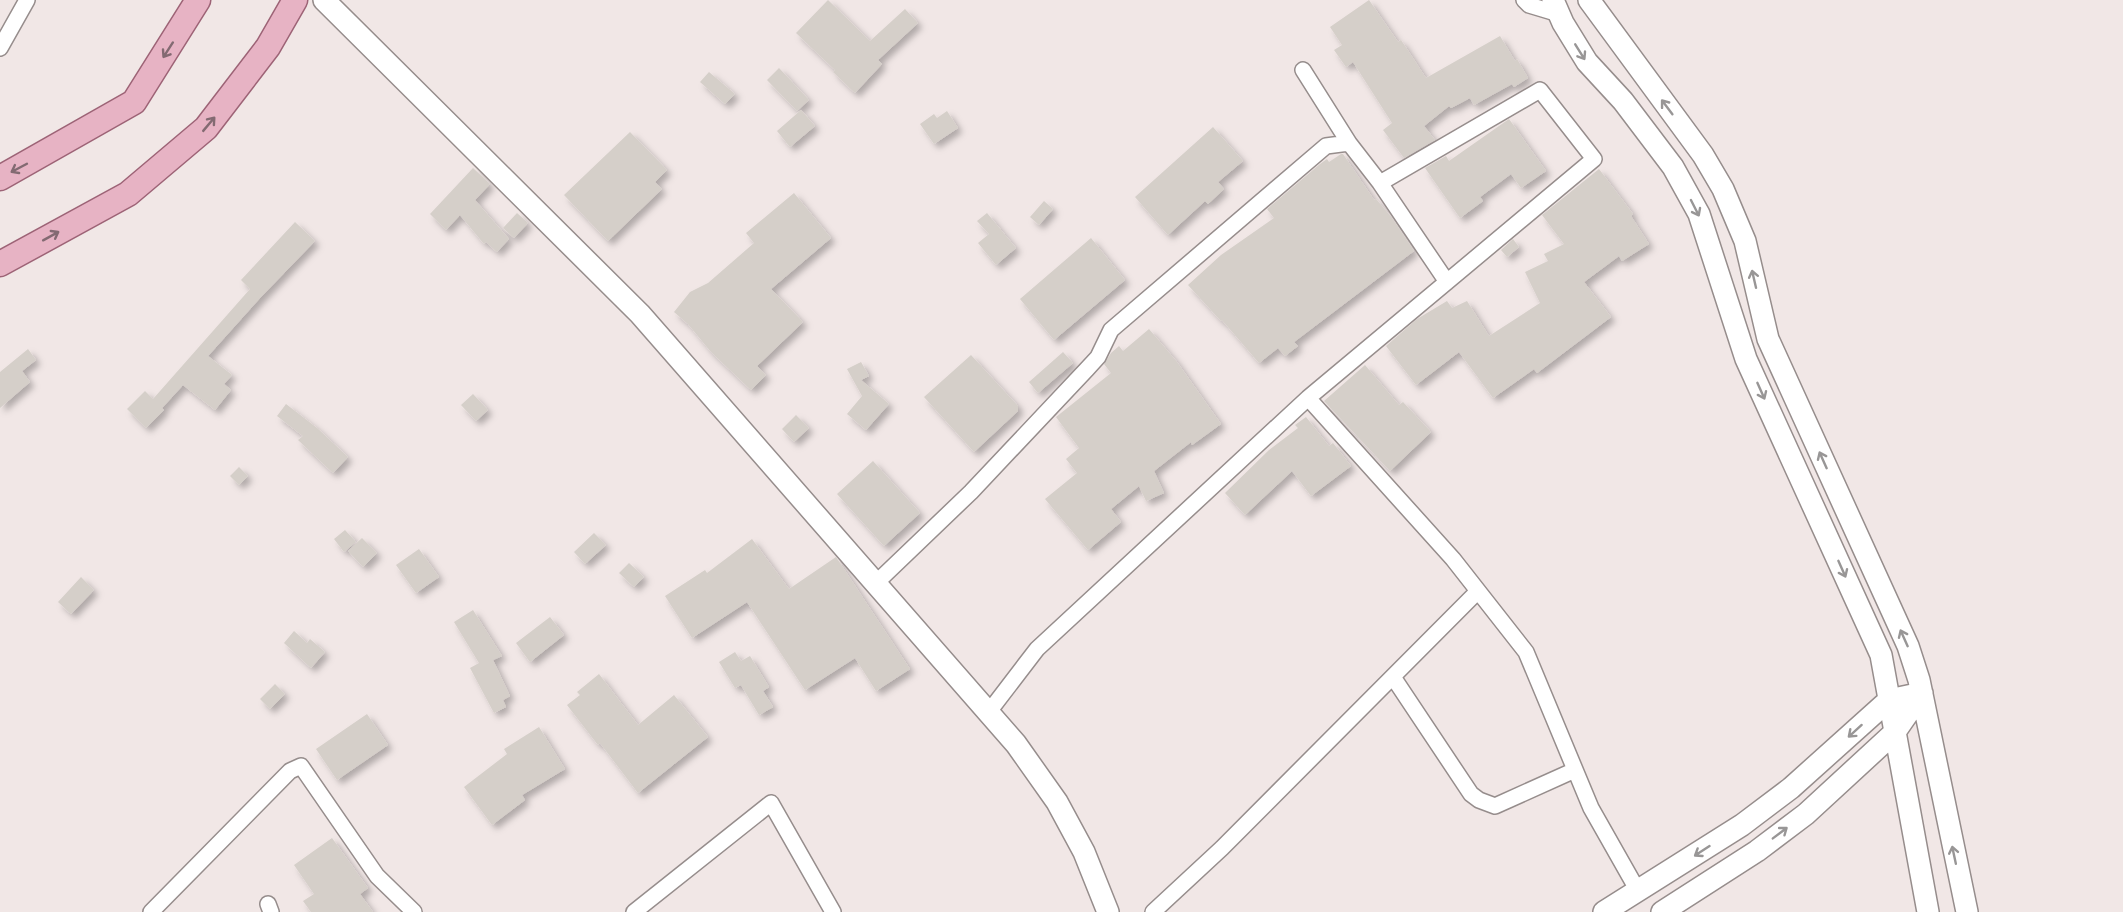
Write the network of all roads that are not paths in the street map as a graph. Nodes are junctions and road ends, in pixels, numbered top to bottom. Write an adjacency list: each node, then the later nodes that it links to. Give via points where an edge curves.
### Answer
1 (27, 0): 8 (street)
2 (198, 0): 11 (main road, one-way to 11, via 134,102)
3 (295, 0): 13 (main road, one-way to 3, via 128,194 206,128 268,47)
4 (324, 0): 16 (street, via 640,314)
5 (1524, 0): 7 (street, via 1529,5)
6 (1589, 0): 19 (street, one-way to 6, via 1908,646 1768,339 1745,241 1723,189 1704,155)
7 (1556, 7): 20 (street, one-way to 20, via 1587,62 1623,101 1673,167 1699,214 1746,359 1881,655)
8 (0, 45)
9 (1303, 70): 10 (street)
10 (1349, 143): 12 (street); 16 (street, via 1326,146 1111,330 1098,357 1087,369 971,492)
11 (0, 178)
12 (1380, 183): 14 (street); 14 (street, via 1540,90 1594,159)
13 (0, 264)
14 (1447, 282): 15 (street)
15 (1308, 399): 17 (street); 21 (street, via 1037,649)
16 (876, 583): 21 (street)
17 (1478, 591): 18 (street); 23 (street, via 1526,652)
18 (1393, 676): 23 (street, via 1471,794 1479,800 1495,806); 30 (street)
19 (1922, 693): 20 (street); 22 (street); 34 (street, one-way to 19)
20 (1889, 700): 22 (street); 24 (street, one-way to 24, via 1791,788 1742,825)
21 (988, 713): 29 (street, via 1058,802)
22 (1895, 732): 32 (street, one-way to 22, via 1757,851 1806,814); 33 (street)
23 (1575, 770): 24 (street, via 1591,808)
24 (1638, 891): 31 (street)
25 (151, 912): 26 (street, via 290,771 301,766 377,876)
26 (414, 912)
27 (634, 912): 28 (street, via 771,803)
28 (833, 912)
29 (1108, 912)
30 (1153, 912)
31 (1604, 912)
32 (1662, 912)
33 (1928, 912)
34 (1967, 912)

